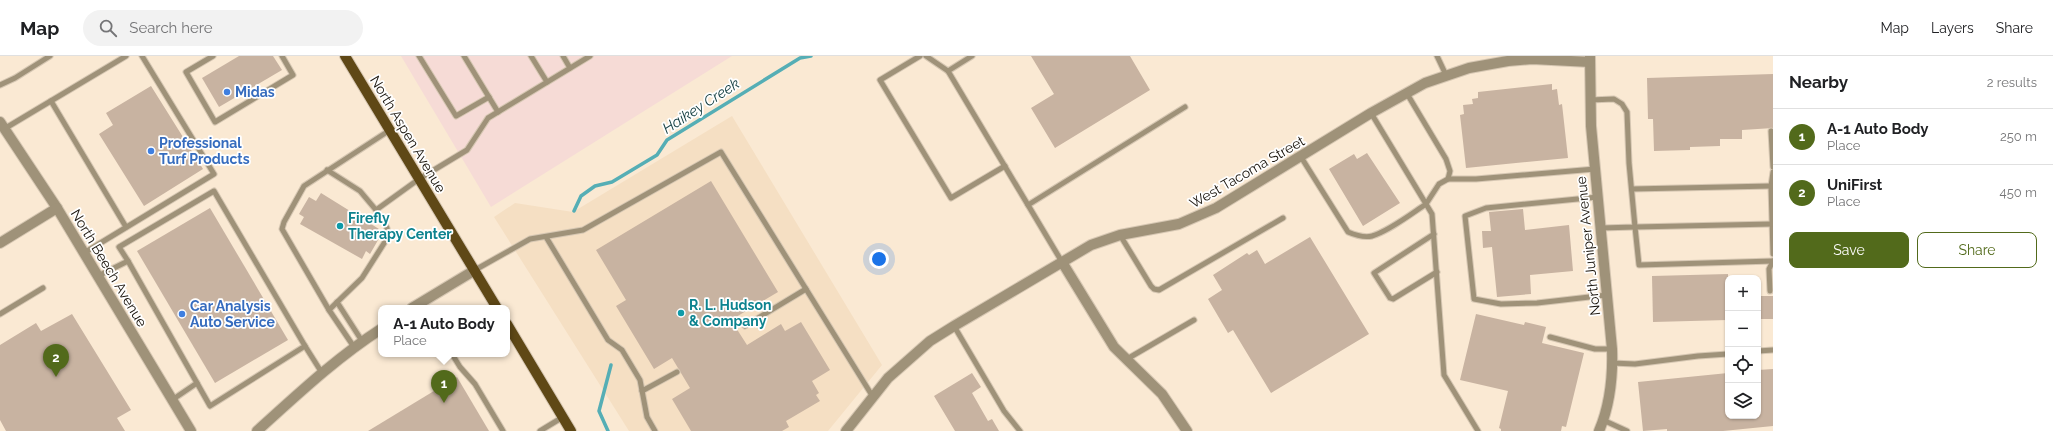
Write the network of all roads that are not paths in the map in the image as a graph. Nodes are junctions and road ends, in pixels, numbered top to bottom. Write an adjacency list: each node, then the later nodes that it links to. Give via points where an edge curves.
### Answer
1 (50, 56): 21 (lane)
2 (126, 56): 25 (lane)
3 (142, 56): 49 (lane, via 214,174)
4 (213, 56): 5 (lane, via 186,72 215,122 292,75)
5 (282, 56)
6 (345, 56): 30 (main road, North Aspen Avenue)
7 (419, 56): 23 (lane, via 456,116)
8 (464, 56): 23 (lane)
9 (531, 56): 20 (lane)
10 (562, 56): 17 (lane)
11 (590, 56): 17 (lane)
12 (920, 56): 33 (lane, via 880,80 951,198)
13 (926, 56): 18 (lane)
14 (972, 56): 18 (lane)
15 (1437, 56): 19 (lane)
16 (1590, 59): 19 (street, West Tacoma Street, via 1508,61); 24 (street, North Juniper Avenue)
17 (570, 68): 20 (lane)
18 (948, 71): 33 (lane)
19 (1446, 74): 22 (street, West Tacoma Street)
20 (548, 82): 27 (lane)
21 (0, 85)
22 (1406, 92): 28 (street, West Tacoma Street); 39 (lane, via 1446,159 1450,171)
23 (489, 97): 27 (lane)
24 (1590, 100): 35 (street, North Juniper Avenue); 41 (lane, via 1614,99 1622,104 1627,112)
25 (51, 101): 29 (lane); 49 (lane)
26 (1185, 107): 44 (lane)
27 (498, 112): 38 (lane, via 488,118 467,150)
28 (1371, 113): 32 (street, West Tacoma Street); 43 (lane)
29 (2, 125): 45 (street, North Beech Avenue)
30 (390, 130): 36 (lane); 38 (main road, North Aspen Avenue)
31 (1771, 131): 34 (lane)
32 (1301, 157): 43 (lane, via 1348,232 1357,236 1372,236); 53 (street, West Tacoma Street, via 1195,219 1164,228)
33 (1005, 166): 44 (lane)
34 (1773, 167)
35 (1595, 169): 39 (lane); 42 (street, North Juniper Avenue)
36 (327, 170): 46 (lane, via 360,191); 71 (lane, via 304,186 282,228)
37 (1773, 172): 40 (lane)
38 (419, 179): 46 (lane); 61 (main road, North Aspen Avenue)
39 (1448, 179): 43 (lane, via 1440,184)
40 (1771, 186): 41 (lane); 48 (lane)
41 (1632, 189): 50 (lane)
42 (1598, 197): 51 (street, North Juniper Avenue); 67 (lane, via 1486,208 1465,216 1474,299 1501,304 1537,303)
43 (1426, 204): 52 (lane, via 1432,214)
44 (1028, 205): 60 (lane)
45 (57, 208): 55 (street); 56 (street, North Beech Avenue)
46 (376, 210): 68 (lane, via 387,228 388,237 362,278)
47 (1283, 218): 53 (lane, via 1159,290 1151,286)
48 (1772, 224): 50 (lane); 57 (lane)
49 (126, 227): 56 (lane)
50 (1635, 227): 51 (lane); 59 (lane, via 1639,265)
51 (1601, 228): 67 (street, North Juniper Avenue)
52 (1434, 234): 62 (lane); 62 (lane, via 1374,273 1393,299)
53 (1120, 235): 60 (street, West Tacoma Street, via 1091,245)
54 (546, 237): 61 (lane, via 530,239); 65 (lane, via 583,230 721,152); 91 (lane, via 608,340 622,350 640,380)
55 (0, 243)
56 (84, 253): 63 (street, North Beech Avenue)
57 (1773, 254)
58 (128, 261): 63 (lane); 80 (lane, via 119,247 214,191); 90 (lane)
59 (1773, 261): 66 (lane, via 1769,269)
60 (1062, 262): 75 (street, West Tacoma Street); 86 (street, via 1103,332)
61 (475, 270): 69 (street); 70 (main road, North Aspen Avenue)
62 (1436, 272): 105 (lane, via 1444,375)
63 (98, 276): 93 (street, North Beech Avenue)
64 (43, 288): 72 (lane)
65 (806, 289): 74 (lane); 92 (lane)
66 (1770, 291)
67 (1607, 295): 81 (street, North Juniper Avenue)
68 (336, 302): 71 (lane); 79 (lane)
69 (421, 305)
70 (495, 305)
71 (329, 310): 79 (lane)
72 (0, 314)
73 (1194, 320): 86 (lane)
74 (745, 326)
75 (954, 326): 92 (street, West Tacoma Street, via 930,341 908,360 888,378); 103 (lane, via 1004,411)
76 (510, 329): 94 (main road)
77 (378, 331): 79 (street)
78 (1550, 337): 81 (lane, via 1595,349)
79 (358, 344): 89 (street)
80 (305, 346): 89 (lane); 90 (lane, via 210,406)
81 (1612, 349): 87 (street, North Juniper Avenue)
82 (1773, 350): 83 (lane)
83 (1761, 351)
84 (1725, 354): 87 (lane, via 1635,364)
85 (454, 357): 98 (lane, via 475,384)
86 (1126, 360): 104 (street, via 1162,394)
87 (1612, 363): 95 (street, North Juniper Avenue, via 1611,383)
88 (677, 372): 91 (lane)
89 (322, 373): 97 (street)
90 (197, 383): 93 (lane)
91 (642, 391): 101 (lane, via 647,418)
92 (873, 397): 102 (street, West Tacoma Street)
93 (172, 400): 96 (street, North Beech Avenue)
94 (563, 417): 99 (lane); 100 (main road)
95 (1603, 420): 106 (street, North Juniper Avenue); 107 (lane)
96 (191, 431)
97 (257, 431)
98 (503, 431)
99 (540, 431)
100 (571, 431)
101 (655, 431)
102 (846, 431)
103 (1020, 431)
104 (1187, 431)
105 (1478, 431)
106 (1599, 431)
107 (1627, 431)

